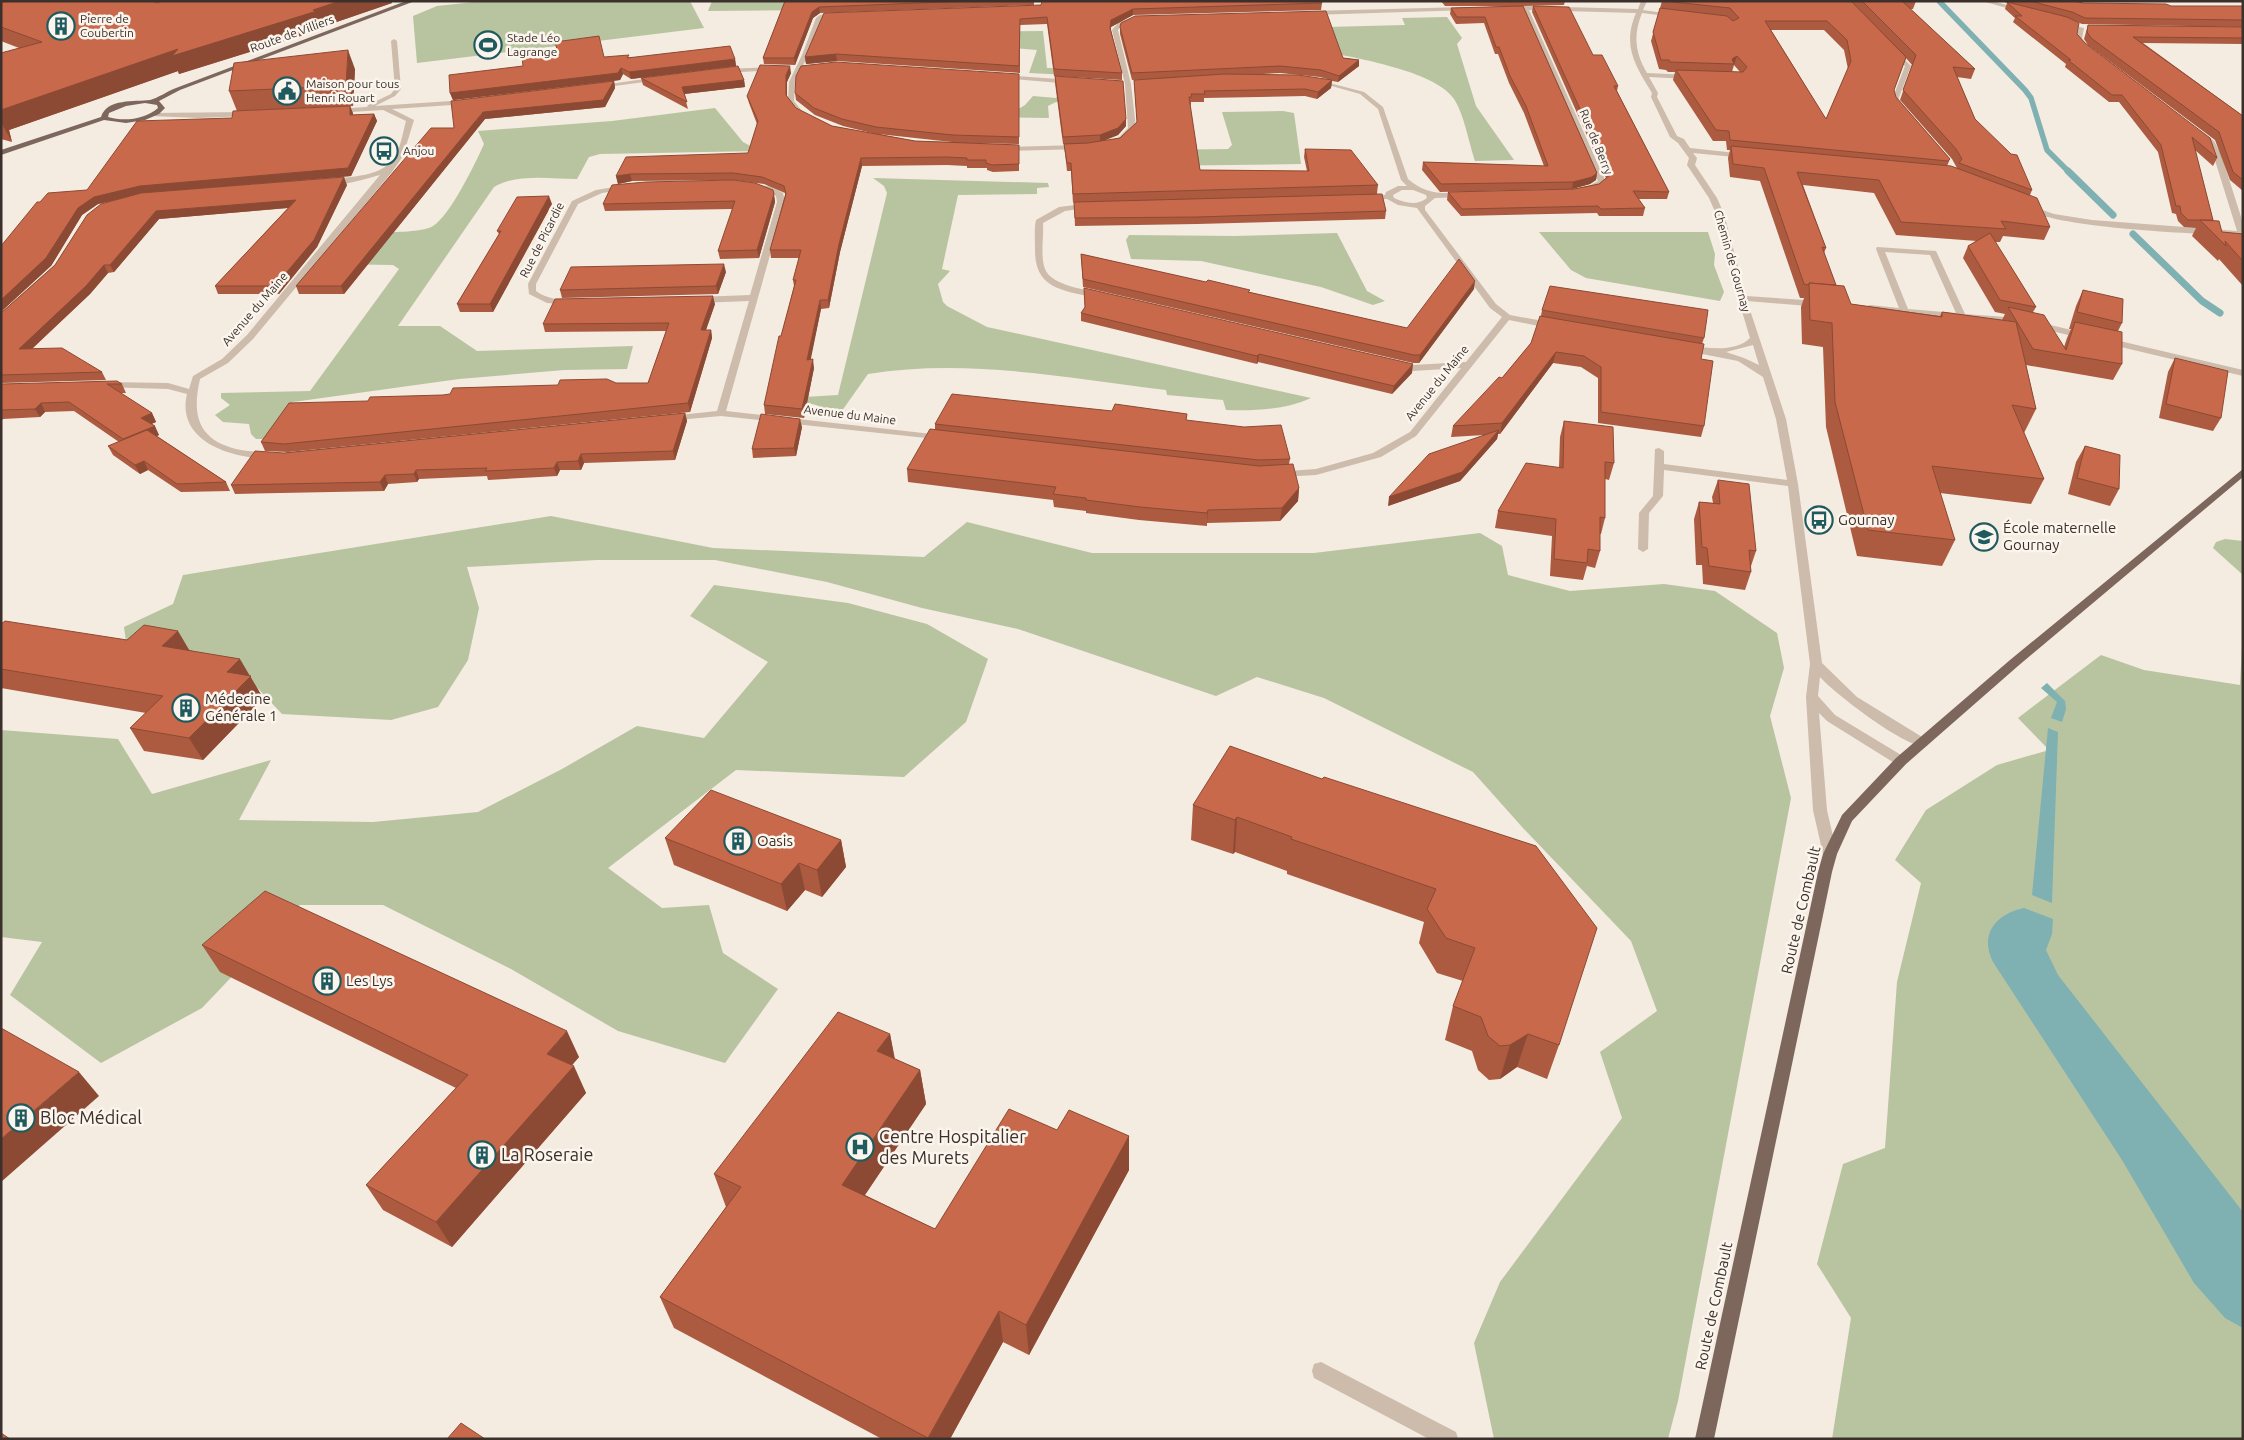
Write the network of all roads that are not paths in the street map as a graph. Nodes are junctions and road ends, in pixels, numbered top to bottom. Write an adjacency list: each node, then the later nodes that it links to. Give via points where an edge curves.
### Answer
1 (412, 1): 29 (main road, Route de Villiers)
2 (1644, 1): 7 (street, Chemin de Gournay)
3 (1985, 1): 8 (street)
4 (1500, 8): 5 (street)
5 (1525, 8): 7 (street); 55 (street, Rue de Berry, via 1602,182)
6 (1475, 9): 10 (street)
7 (1639, 11): 11 (street); 21 (street, Chemin de Gournay, via 1630,41 1640,71)
8 (2030, 12)
9 (851, 13): 18 (street, via 831,14 818,19)
10 (1302, 13)
11 (1678, 16)
12 (1143, 18): 27 (street, via 1121,23 1115,30)
13 (2080, 26): 16 (street, via 2079,39)
14 (394, 41): 33 (street, via 397,92)
15 (1885, 43): 38 (street, via 1908,66 1896,100)
16 (2092, 52)
17 (806, 68): 18 (street)
18 (797, 69): 19 (street, via 769,67); 40 (street, via 790,89 791,101 800,112)
19 (718, 72)
20 (996, 76): 25 (street)
21 (1645, 76): 22 (street); 45 (street, Chemin de Gournay, via 1674,136)
22 (1701, 77)
23 (670, 78): 28 (street)
24 (1306, 79): 53 (street, via 1362,93 1381,108 1405,180)
25 (1084, 82)
26 (1119, 83): 27 (street)
27 (1131, 84): 42 (street, via 1132,128)
28 (593, 87)
29 (153, 101): 36 (main road, via 162,105); 37 (main road, Route de Villiers, via 118,106 106,112)
30 (478, 101): 31 (street)
31 (430, 106): 32 (street); 39 (street)
32 (386, 109): 33 (street); 39 (street)
33 (362, 110): 34 (street)
34 (326, 111)
35 (257, 114): 36 (street)
36 (153, 115): 37 (main road, Route de Villiers, via 123,121)
37 (104, 118): 46 (main road, Route de Villiers)
38 (1907, 118)
39 (410, 120): 48 (street, Avenue du Maine, via 401,153)
40 (817, 122)
41 (2192, 126): 63 (street, via 2213,146)
42 (1110, 144)
43 (1088, 147): 44 (street)
44 (996, 149)
45 (1688, 150): 47 (street); 66 (street, Chemin de Gournay, via 1693,158 1691,165 1720,214)
46 (1, 153)
47 (1754, 156)
48 (389, 170): 49 (street); 54 (street, Avenue du Maine)
49 (346, 181): 50 (street); 54 (street)
50 (322, 183)
51 (748, 185): 64 (street, via 767,188 780,196 781,202)
52 (632, 187): 68 (street, Rue de Picardie, via 584,196 575,204 532,284 532,292 539,298 560,303)
53 (1414, 188): 57 (street); 58 (street, via 1395,189)
54 (373, 190): 83 (street, Avenue du Maine, via 250,337 225,361 196,378)
55 (1582, 192)
56 (1471, 195): 57 (street)
57 (1431, 196): 62 (street, via 1430,201)
58 (1389, 197): 59 (street); 62 (street, via 1401,204)
59 (1357, 199)
60 (1102, 204): 65 (street, via 1061,209 1039,222 1041,271 1056,284)
61 (2021, 204): 63 (street, via 2052,216 2092,222)
62 (1421, 205): 73 (street, via 1493,306)
63 (2242, 235)
64 (752, 298): 67 (street); 84 (street)
65 (1111, 298)
66 (1742, 298): 69 (street); 75 (street, Chemin de Gournay)
67 (685, 300)
68 (579, 302)
69 (1830, 304)
70 (1858, 307): 71 (street)
71 (1904, 310): 72 (street); 72 (street, via 1880,249 1933,253)
72 (1962, 315): 80 (street, via 2020,321)
73 (1507, 317): 74 (street); 79 (street, Avenue du Maine)
74 (1567, 329)
75 (1755, 338): 77 (street, via 1748,345); 81 (street, Chemin de Gournay)
76 (1676, 346): 77 (street)
77 (1712, 352): 81 (street, via 1759,367)
78 (1387, 362): 79 (street, via 1412,368)
79 (1468, 365): 91 (street, Avenue du Maine, via 1413,434 1376,455 1316,472)
80 (2243, 373)
81 (1769, 378): 92 (street, Chemin de Gournay, via 1782,419)
82 (96, 386): 83 (street, via 150,384)
83 (190, 392): 88 (street, via 190,416 203,438 223,449 252,456)
84 (721, 413): 85 (street, Avenue du Maine); 86 (street, Avenue du Maine)
85 (662, 420)
86 (954, 440)
87 (1659, 451): 89 (street)
88 (279, 457)
89 (1658, 466): 92 (street); 93 (street, via 1658,496 1644,513)
90 (2243, 472): 96 (main road, Route de Combault)
91 (1268, 474)
92 (1793, 484): 94 (street, Chemin de Gournay)
93 (1643, 549)
94 (1816, 664): 95 (street, Chemin de Gournay); 96 (street, via 1833,686 1856,705)
95 (1812, 697): 97 (street, via 1831,718); 98 (street, Chemin de Gournay, via 1820,810)
96 (1923, 743): 97 (main road, Route de Combault)
97 (1901, 761): 98 (main road, Route de Combault, via 1847,818)
98 (1830, 854): 101 (main road, Route de Combault)
99 (1321, 1371): 100 (street)
100 (1449, 1439)
101 (1704, 1439)

